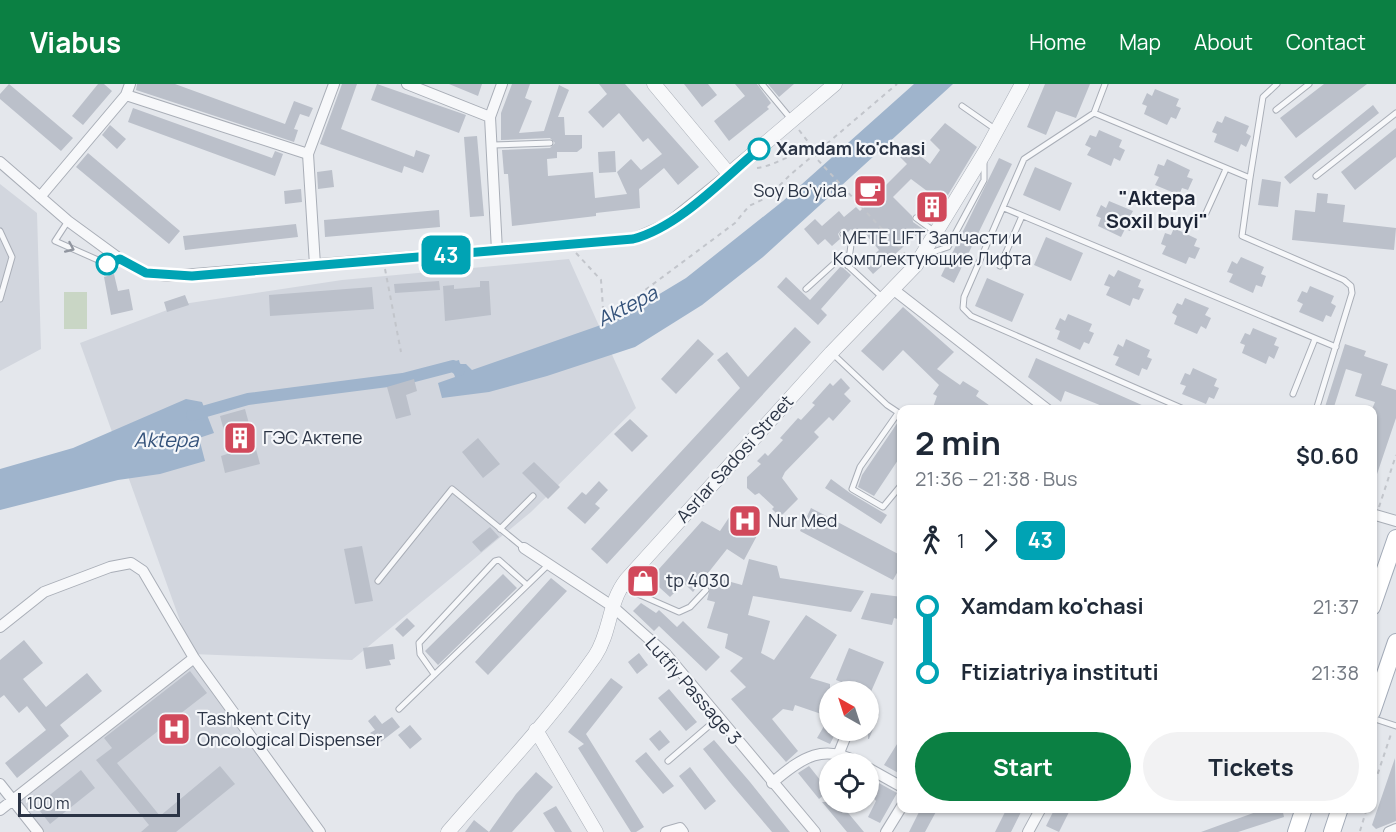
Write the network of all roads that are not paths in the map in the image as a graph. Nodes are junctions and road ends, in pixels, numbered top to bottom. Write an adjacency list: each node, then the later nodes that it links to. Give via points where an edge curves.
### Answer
1 (130, 84): 12 (street)
2 (334, 84): 23 (street)
3 (406, 84): 17 (street)
4 (502, 84): 17 (street)
5 (654, 84): 26 (street)
6 (762, 84): 18 (lane)
7 (834, 84): 18 (street)
8 (1022, 84): 19 (street, Asrlar Sadosi Street)
9 (1106, 84): 15 (lane)
10 (1277, 84): 28 (lane, via 1263,97)
11 (1309, 84): 14 (lane)
12 (126, 95): 23 (street); 29 (street)
13 (962, 106): 19 (lane)
14 (1276, 110)
15 (1094, 113): 25 (lane); 30 (lane, via 1024,159)
16 (1396, 113): 27 (lane)
17 (490, 117): 21 (street)
18 (792, 120): 26 (street)
19 (996, 130): 22 (street, Asrlar Sadosi Street)
20 (550, 143): 21 (lane)
21 (493, 145): 38 (street)
22 (985, 152): 36 (street, Asrlar Sadosi Street); 40 (lane, via 984,180 948,248)
23 (308, 154): 41 (street)
24 (0, 162): 29 (street)
25 (1226, 169): 28 (lane); 31 (lane)
26 (734, 170): 38 (street, via 654,232 622,241)
27 (1316, 176)
28 (1250, 178): 48 (lane, via 1242,236 1350,286 1352,293)
29 (40, 197): 34 (street)
30 (1004, 208): 32 (lane); 52 (lane, via 964,297 966,313)
31 (1206, 213)
32 (1022, 216): 43 (lane); 47 (lane)
33 (916, 218): 36 (lane)
34 (68, 221): 39 (street); 39 (lane, one-way to 39, via 56,241 107,264)
35 (0, 231): 46 (lane, via 12,257)
36 (936, 233): 40 (street, Asrlar Sadosi Street)
37 (843, 234): 42 (lane, via 851,245)
38 (497, 251): 41 (street)
39 (120, 259): 41 (street, via 146,273 168,276)
40 (919, 261): 45 (street, Asrlar Sadosi Street)
41 (315, 265)
42 (848, 266): 44 (lane, via 838,260 832,262); 45 (lane)
43 (1000, 266)
44 (806, 289)
45 (889, 295): 49 (street, Asrlar Sadosi Street); 51 (street)
46 (0, 299)
47 (1316, 339): 48 (lane); 50 (lane)
48 (1336, 347): 53 (lane)
49 (831, 353): 54 (lane); 66 (street, Asrlar Sadosi Street)
50 (1293, 394)
51 (1041, 405)
52 (1175, 405)
53 (1318, 405)
54 (897, 411)
55 (897, 418): 56 (lane, via 860,467 852,489 884,507)
56 (897, 490)
57 (533, 496): 60 (lane)
58 (1377, 515): 59 (street)
59 (1396, 521)
60 (500, 529): 62 (lane); 64 (lane, via 452,489)
61 (1396, 538): 68 (main road)
62 (524, 548): 63 (street, Lutfiy Passage 3)
63 (548, 565): 65 (lane); 69 (street, Lutfiy Passage 3)
64 (378, 581)
65 (527, 585): 73 (lane); 73 (lane, via 495,561 419,643 420,654)
66 (621, 587): 67 (lane, via 679,612 690,607); 69 (street, Asrlar Sadosi Street)
67 (706, 590)
68 (1377, 593)
69 (612, 606): 76 (street, Lutfiy Passage 3, via 666,654); 79 (street, Asrlar Sadosi Street, via 599,648)
70 (0, 627): 72 (street, via 44,592 131,563 143,571)
71 (1396, 642): 74 (main road)
72 (194, 658): 89 (street); 97 (street)
73 (434, 674): 75 (lane)
74 (1377, 697)
75 (399, 709)
76 (718, 718): 84 (lane); 86 (street, Lutfiy Passage 3)
77 (1377, 720): 78 (lane)
78 (1395, 726)
79 (536, 730): 98 (street, Asrlar Sadosi Street); 99 (street)
80 (844, 741): 82 (street)
81 (824, 753): 82 (street)
82 (839, 753)
83 (819, 754): 86 (street, via 786,771)
84 (668, 761)
85 (879, 774): 88 (street)
86 (772, 783): 102 (street, Lutfiy Passage 3)
87 (0, 784): 89 (street)
88 (897, 784)
89 (13, 800): 90 (street); 96 (street)
90 (0, 810)
91 (898, 813): 103 (street)
92 (1038, 813): 104 (street)
93 (1302, 813): 105 (main road)
94 (1338, 813): 106 (main road)
95 (1396, 829): 107 (street)
96 (38, 832)
97 (320, 832)
98 (448, 832)
99 (596, 832)
100 (666, 832): 101 (street, via 680,828)
101 (683, 832)
102 (815, 832)
103 (886, 832)
104 (1028, 832)
105 (1296, 832)
106 (1332, 832)
107 (1389, 832)

